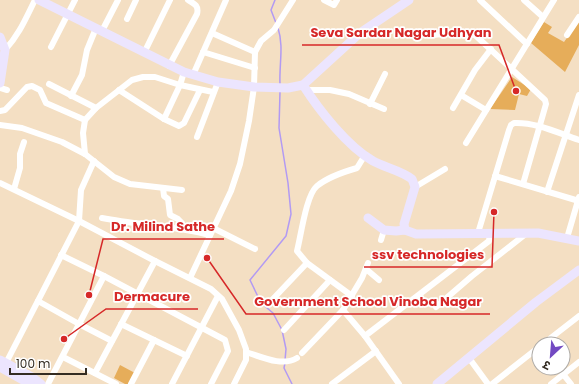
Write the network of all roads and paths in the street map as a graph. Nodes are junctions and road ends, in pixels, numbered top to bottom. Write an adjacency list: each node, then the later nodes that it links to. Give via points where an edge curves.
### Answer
1 (35, 0): 27 (street, via 15,39)
2 (39, 0): 16 (street)
3 (75, 0): 16 (street)
4 (118, 0): 20 (street)
5 (136, 0): 19 (street)
6 (170, 0): 31 (street)
7 (188, 0): 32 (street, via 196,5 197,14)
8 (226, 0): 21 (street)
9 (293, 0): 30 (street, via 274,30)
10 (324, 0): 11 (street, via 334,5)
11 (338, 0)
12 (409, 0): 43 (street, via 360,33)
13 (480, 0): 25 (street)
14 (524, 0): 18 (street)
15 (554, 0): 18 (street)
16 (68, 15): 20 (street); 26 (street)
17 (579, 17): 23 (street)
18 (544, 18): 25 (street)
19 (127, 19)
20 (99, 30): 31 (street); 51 (street, via 87,50 82,75)
21 (212, 33): 29 (street); 30 (street)
22 (433, 35): 28 (street, via 468,33 475,35)
23 (567, 35)
24 (0, 37): 27 (street)
25 (527, 44): 34 (street)
26 (51, 47)
27 (5, 50): 39 (street)
28 (491, 50): 34 (street); 50 (street)
29 (203, 52): 33 (street); 37 (street)
30 (255, 52): 33 (street)
31 (144, 53): 32 (street)
32 (169, 66): 35 (street)
33 (255, 68): 42 (street)
34 (512, 68): 56 (street); 61 (street, via 545,100)
35 (184, 72): 37 (street); 41 (street)
36 (385, 74): 52 (street)
37 (193, 75): 38 (street)
38 (218, 82): 42 (street); 48 (street)
39 (0, 83)
40 (49, 84): 51 (street)
41 (180, 86): 46 (street, via 161,78 143,77 132,80); 47 (street); 58 (street)
42 (254, 87): 43 (street); 83 (street, via 240,164 231,191)
43 (305, 87): 52 (street, via 342,92); 68 (street, via 344,137)
44 (0, 88): 45 (street)
45 (7, 90)
46 (118, 90): 53 (street); 58 (street)
47 (200, 90): 48 (street); 58 (street, via 184,123 179,126)
48 (213, 92): 63 (street)
49 (579, 94): 62 (street)
50 (460, 95): 54 (street); 56 (street)
51 (71, 96): 53 (street)
52 (370, 104): 55 (street)
53 (96, 108): 59 (street)
54 (453, 108)
55 (384, 109)
56 (486, 110): 66 (street)
57 (0, 111): 59 (street, via 5,110 27,86 32,86 40,90 46,103)
58 (164, 119)
59 (85, 120): 67 (street, via 83,133)
60 (0, 125): 67 (street, via 22,128 62,142)
61 (539, 126): 62 (street); 71 (street, via 521,122 514,122 511,125); 73 (street)
62 (564, 135): 64 (street); 78 (street)
63 (197, 137)
64 (579, 140)
65 (24, 142): 76 (street)
66 (466, 143)
67 (86, 154): 69 (street)
68 (365, 155): 74 (street, via 376,163 409,177); 97 (street, via 357,168 338,174 316,186 306,211 298,251)
69 (94, 161): 75 (street, via 114,177 130,184); 82 (street, via 81,190)
70 (445, 169): 74 (street)
71 (495, 176): 73 (street); 87 (street)
72 (0, 183): 76 (street)
73 (523, 184): 78 (street)
74 (414, 186): 86 (street, via 404,224)
75 (163, 188): 77 (street); 84 (street, via 164,196 168,199 170,215 181,221)
76 (14, 190): 82 (street)
77 (182, 190)
78 (547, 192): 79 (street)
79 (579, 200): 91 (street)
80 (102, 218): 84 (street)
81 (368, 218): 85 (street)
82 (79, 221): 95 (street); 96 (street)
83 (213, 228): 90 (street); 94 (street)
84 (182, 230): 90 (street)
85 (384, 230): 86 (street); 92 (street)
86 (405, 230): 87 (street, via 416,234)
87 (478, 233): 88 (street)
88 (490, 233): 89 (street); 115 (street, via 489,241)
89 (528, 233): 91 (street); 108 (street)
90 (210, 235): 100 (street)
91 (567, 238): 93 (street)
92 (381, 240)
93 (579, 241)
94 (255, 248)
95 (61, 255): 99 (street); 107 (street)
96 (155, 261): 100 (street); 103 (street)
97 (307, 263): 101 (street); 106 (street)
98 (579, 270): 126 (street)
99 (104, 276): 103 (street); 111 (street)
100 (190, 278): 104 (street, via 211,289)
101 (330, 280): 105 (street); 114 (street)
102 (379, 280): 105 (street, via 367,266)
103 (137, 293): 112 (street); 113 (street)
104 (218, 296): 113 (street); 120 (street, via 239,330)
105 (352, 296): 109 (street)
106 (272, 300)
107 (38, 301): 111 (street); 127 (street)
108 (436, 307)
109 (343, 310): 115 (street); 121 (street)
110 (579, 316): 116 (street)
111 (79, 324): 118 (street); 124 (street)
112 (121, 324): 117 (street); 118 (street)
113 (202, 327): 123 (street); 137 (street, via 225,340 228,345 228,351)
114 (284, 330)
115 (365, 336): 119 (street)
116 (553, 336)
117 (154, 340): 123 (street); 135 (street)
118 (112, 341): 128 (street)
119 (376, 351): 139 (street); 140 (street)
120 (246, 352): 125 (street, via 286,362); 138 (street, via 246,360)
121 (302, 353)
122 (531, 353): 143 (street)
123 (187, 356): 136 (street)
124 (62, 357): 128 (street); 133 (street)
125 (297, 358)
126 (469, 358): 141 (street); 142 (street)
127 (2, 367): 131 (street); 132 (street, via 32,377)
128 (95, 373): 134 (street)
129 (561, 376): 144 (street)
130 (565, 376): 145 (street)
131 (30, 384)
132 (41, 384)
133 (48, 384)
134 (116, 384)
135 (131, 384)
136 (172, 384)
137 (211, 384)
138 (234, 384)
139 (332, 384)
140 (399, 384)
141 (437, 384)
142 (488, 384)
143 (492, 384)
144 (551, 384)
145 (571, 384)

